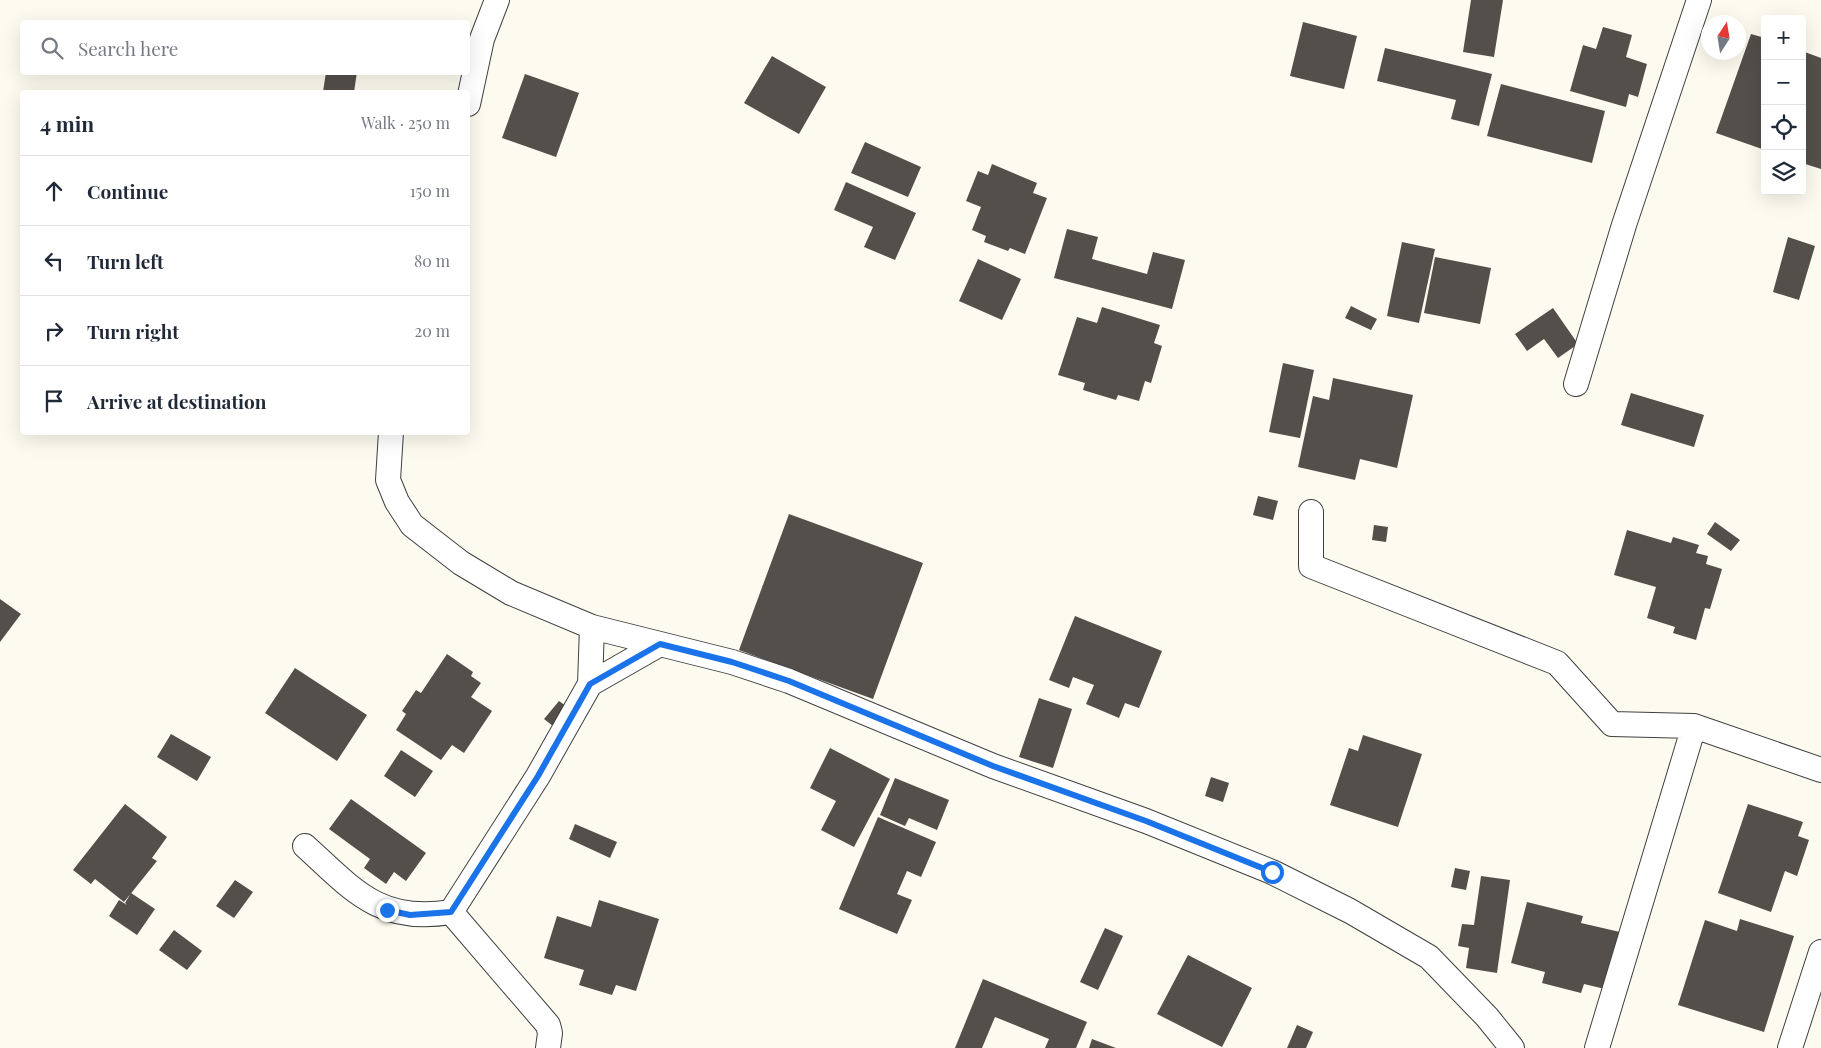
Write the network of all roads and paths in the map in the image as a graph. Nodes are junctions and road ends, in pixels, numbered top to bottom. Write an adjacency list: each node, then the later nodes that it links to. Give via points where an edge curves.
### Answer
1 (496, 0): 3 (street, via 482,39)
2 (1698, 0): 4 (street)
3 (470, 95)
4 (1576, 384)
5 (391, 435): 7 (street, via 388,480 412,525 461,563 512,593)
6 (1311, 512): 10 (street, via 1311,566 1557,663 1612,724)
7 (592, 627): 8 (street); 9 (street)
8 (660, 644): 9 (street); 16 (street, via 732,662 789,681 993,766 1146,821 1272,872 1350,911 1428,957 1487,1017)
9 (590, 684): 13 (street, via 538,776)
10 (1694, 726): 11 (street); 17 (street)
11 (1821, 770)
12 (305, 846): 13 (street, via 356,892 387,910 410,915)
13 (451, 912): 15 (street, via 548,1025)
14 (1821, 952): 18 (street)
15 (548, 1048)
16 (1512, 1048)
17 (1597, 1048)
18 (1790, 1048)

